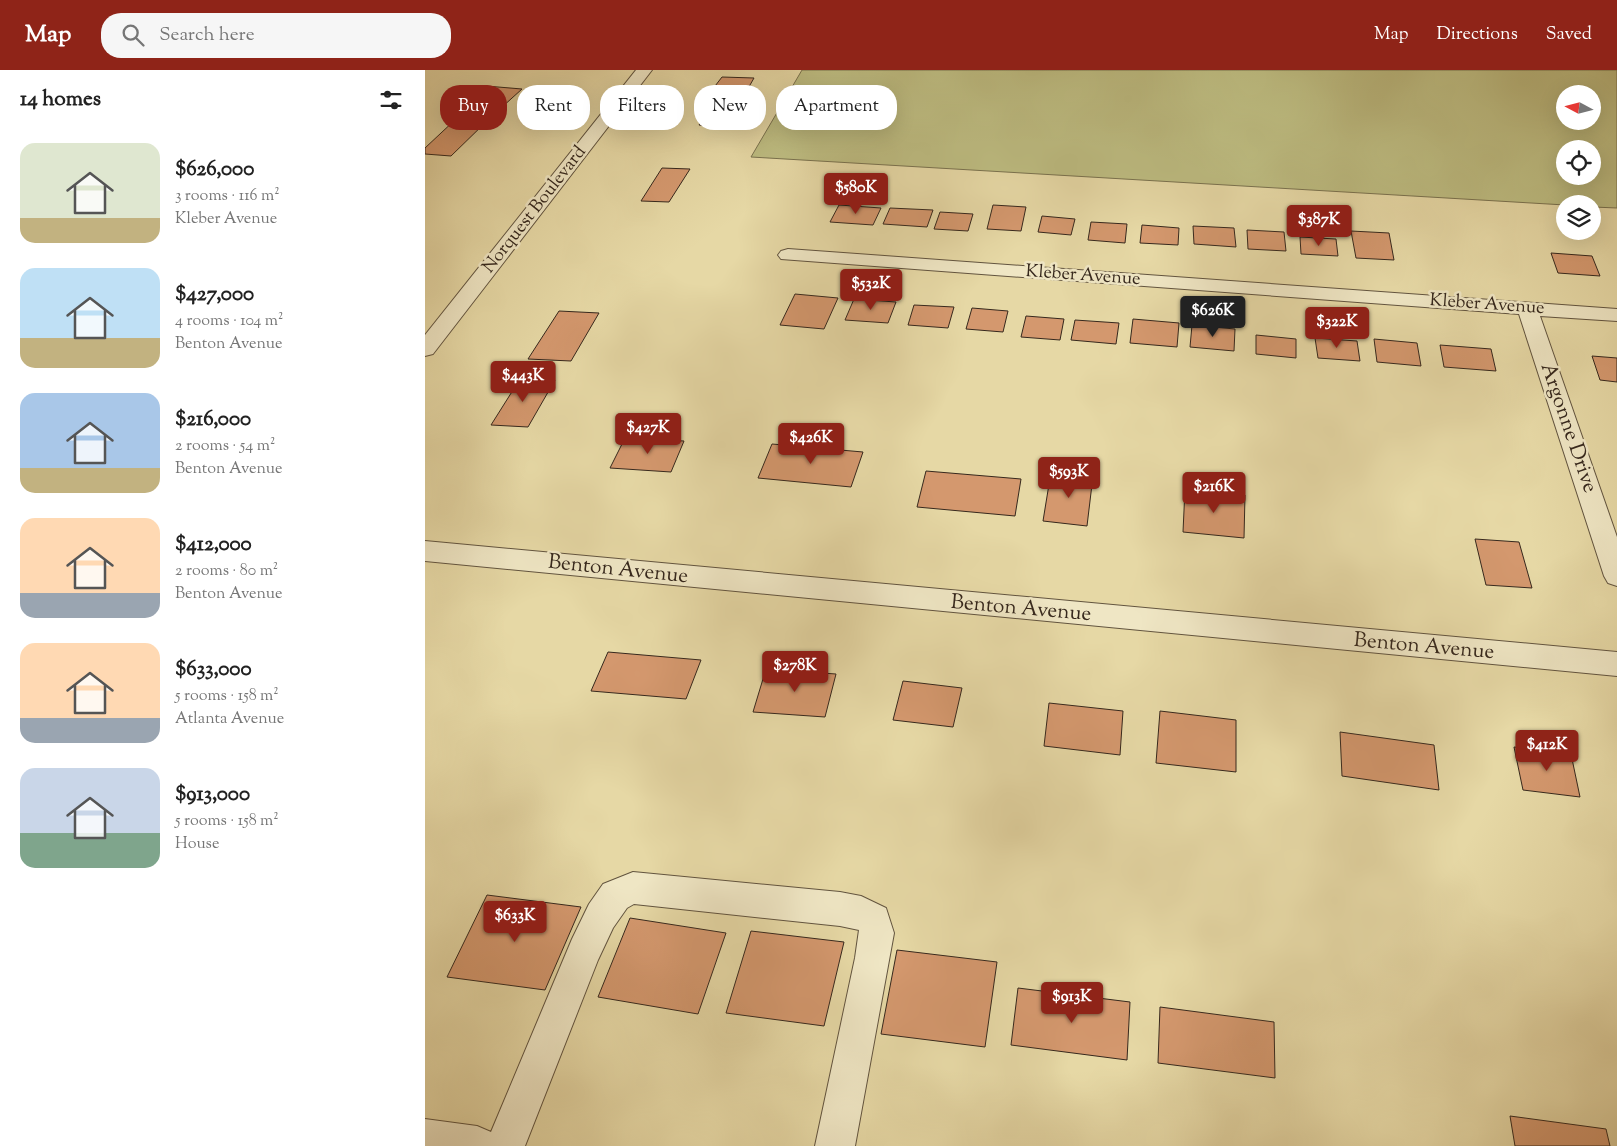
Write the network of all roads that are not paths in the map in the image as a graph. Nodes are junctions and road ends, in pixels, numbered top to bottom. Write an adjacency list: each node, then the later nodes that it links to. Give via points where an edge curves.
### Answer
1 (644, 70): 5 (street, Norquest Boulevard)
2 (788, 255): 3 (street, Kleber Avenue)
3 (1527, 308): 4 (street, Kleber Avenue); 7 (street, Argonne Drive)
4 (1617, 315)
5 (425, 349)
6 (425, 551): 8 (street, Benton Avenue)
7 (1617, 576)
8 (1617, 664)
9 (425, 1139): 10 (street)
10 (477, 1146)
11 (505, 1146): 12 (street, via 601,916 615,896 633,888 840,909 861,913 874,920 877,933 873,958)
12 (835, 1146)

